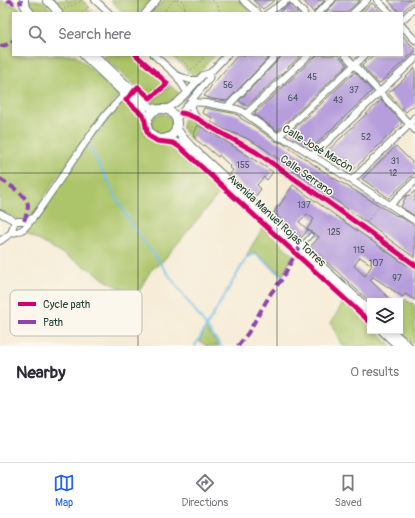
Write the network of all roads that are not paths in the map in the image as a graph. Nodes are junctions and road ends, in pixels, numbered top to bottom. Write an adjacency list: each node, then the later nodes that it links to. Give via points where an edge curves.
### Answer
1 (24, 0): 13 (main road)
2 (47, 0): 12 (main road)
3 (95, 0): 14 (street)
4 (157, 0): 15 (street)
5 (244, 0): 16 (street)
6 (286, 0): 17 (street)
7 (292, 0): 18 (street)
8 (332, 0): 19 (street)
9 (367, 0): 20 (street)
10 (377, 0): 21 (street)
11 (415, 8): 22 (street)
12 (61, 11)
13 (29, 12)
14 (108, 12)
15 (146, 12)
16 (257, 12)
17 (269, 12)
18 (303, 12)
19 (319, 12)
20 (354, 12)
21 (389, 12)
22 (403, 19)
23 (403, 27): 24 (street)
24 (415, 40)
25 (85, 56): 40 (main road)
26 (95, 56): 45 (main road, via 137,90 150,107)
27 (155, 56): 36 (street)
28 (226, 56): 35 (street)
29 (276, 56): 44 (street)
30 (308, 56): 46 (street)
31 (346, 56): 34 (street)
32 (364, 56): 34 (street)
33 (415, 59): 39 (street)
34 (354, 65): 39 (street); 53 (street)
35 (210, 73): 37 (street); 41 (street, via 209,79)
36 (176, 75): 37 (street); 38 (street)
37 (199, 80): 38 (street)
38 (189, 90): 41 (street); 45 (street, via 176,103)
39 (380, 92): 51 (street); 55 (street)
40 (125, 94): 49 (main road, via 142,110); 60 (street, via 94,130)
41 (196, 94): 42 (street); 43 (street)
42 (190, 102): 43 (street, Calle José Macón); 48 (street); 50 (street)
43 (206, 103): 44 (street, Calle José Macón)
44 (228, 107): 46 (street, Calle José Macón)
45 (161, 110): 49 (main road, via 153,113); 50 (main road, via 172,113)
46 (246, 114): 53 (street, Calle José Macón)
47 (415, 117): 51 (street)
48 (198, 119): 50 (street, Calle Serrano, via 186,114); 67 (street, Calle Serrano, via 256,152)
49 (148, 120): 54 (main road, via 148,129 154,137)
50 (178, 120): 54 (main road, via 175,132); 66 (main road, Avenida Manuel Rojas Torres, via 183,138 191,147)
51 (409, 124): 52 (street); 56 (street)
52 (415, 130)
53 (278, 137): 55 (street, Calle José Macón, via 286,138)
54 (167, 138): 69 (main road, Avenida Manuel Rojas Torres, via 187,151)
55 (313, 155): 56 (street, Calle José Macón)
56 (352, 180): 58 (street, Calle José Macón)
57 (415, 181): 58 (street)
58 (390, 205): 62 (street, Calle José Macón)
59 (0, 214): 61 (street)
60 (33, 218): 61 (street); 63 (street, via 25,228 17,233)
61 (14, 221): 63 (street)
62 (415, 221)
63 (11, 233): 65 (street)
64 (311, 235): 66 (lane)
65 (0, 241)
66 (300, 247): 68 (main road, Avenida Manuel Rojas Torres)
67 (415, 265)
68 (367, 308)
69 (367, 316)
70 (386, 334): 72 (main road)
71 (394, 334): 73 (main road)
72 (399, 346)
73 (408, 346)

